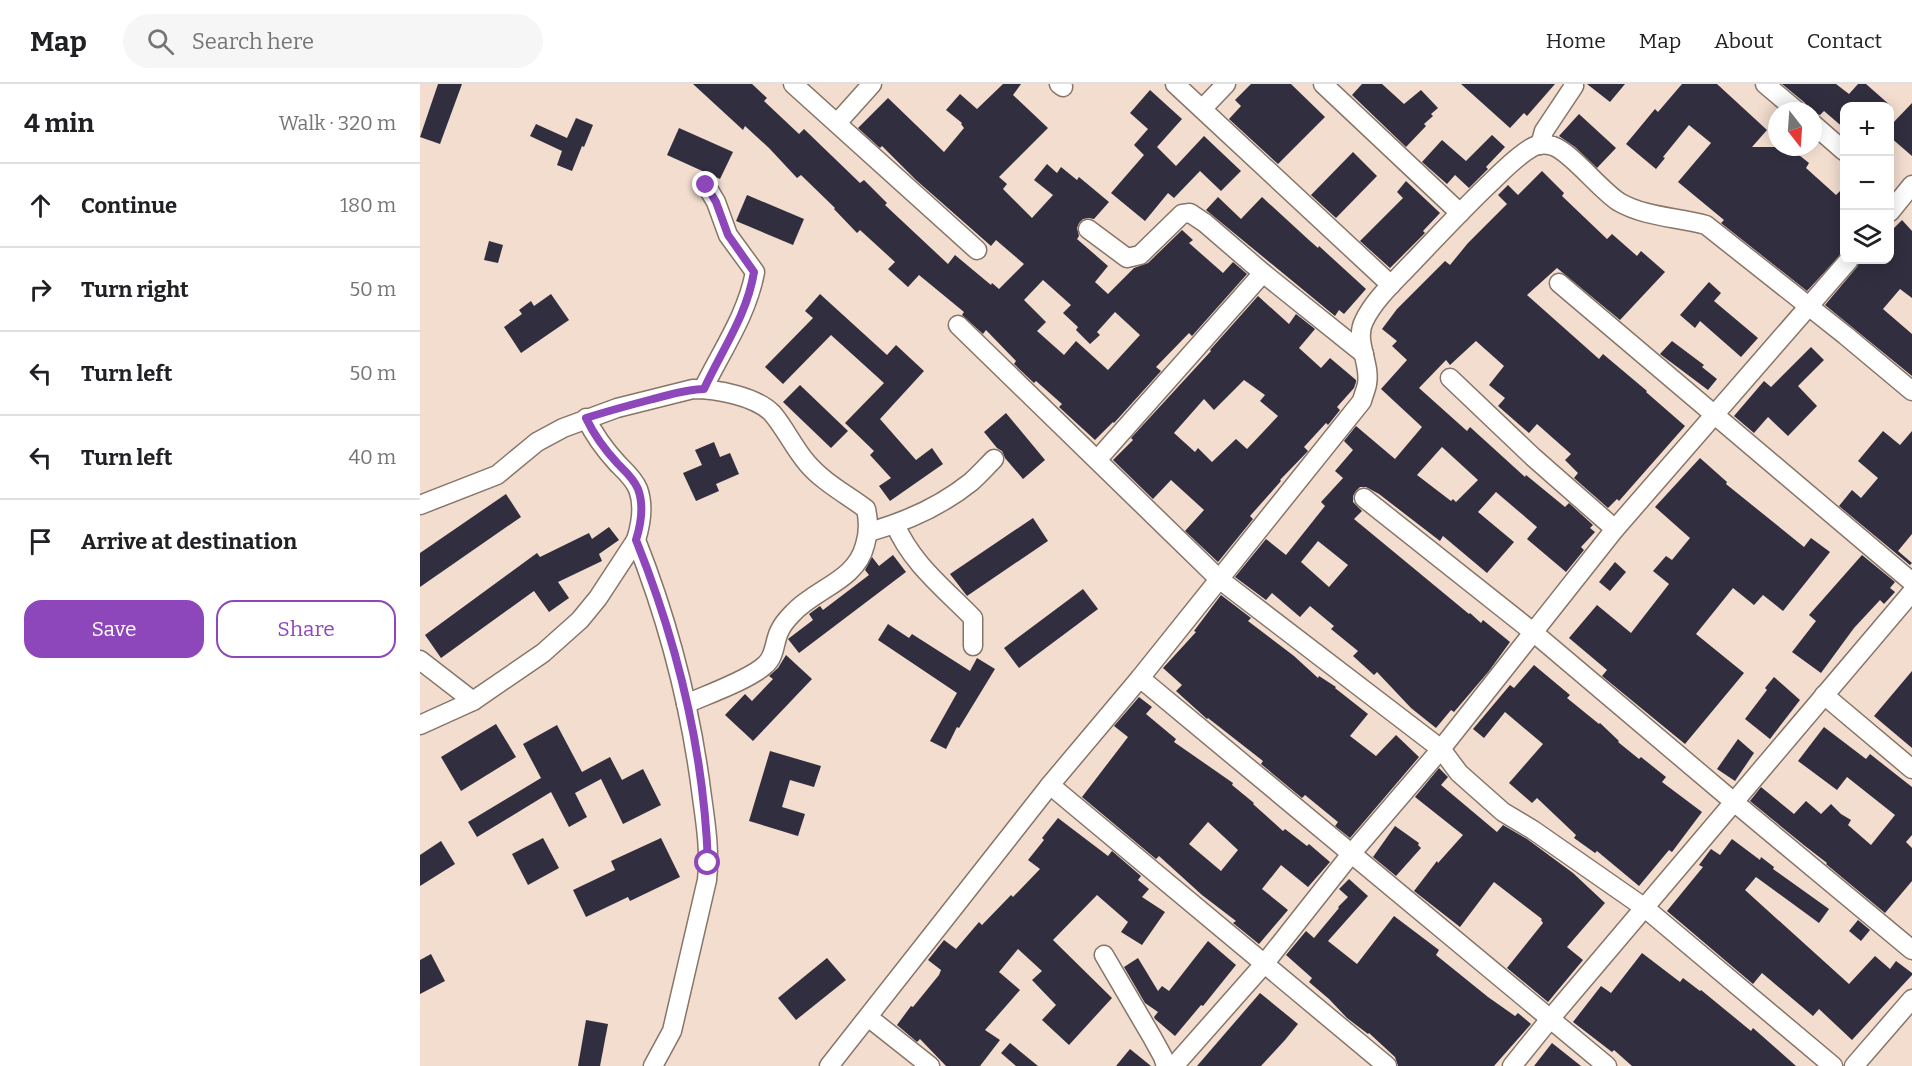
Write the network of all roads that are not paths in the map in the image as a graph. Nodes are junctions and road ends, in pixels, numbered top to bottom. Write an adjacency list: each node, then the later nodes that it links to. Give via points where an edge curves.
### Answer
1 (793, 84): 10 (street)
2 (872, 84): 10 (street)
3 (1175, 84): 9 (street)
4 (1226, 84): 9 (street)
5 (1323, 84): 15 (street)
6 (1573, 84): 12 (street, via 1544,131)
7 (1765, 84): 8 (street)
8 (1786, 102)
9 (1203, 108): 21 (street)
10 (837, 123): 17 (street)
11 (1822, 132): 13 (street)
12 (1540, 145): 15 (street, via 1519,157); 22 (street, via 1554,146 1633,209 1706,225)
13 (1840, 147)
14 (706, 185): 26 (street, via 728,235 754,272 752,290 735,330)
15 (1460, 213): 21 (street)
16 (1088, 229): 19 (street, via 1127,258 1134,257 1182,214 1190,213)
17 (977, 250)
18 (1846, 264): 22 (street)
19 (1263, 273): 24 (street); 31 (street)
20 (1559, 283): 28 (street)
21 (1391, 285): 24 (street, via 1362,324)
22 (1809, 306): 27 (street); 28 (street)
23 (958, 325): 31 (street)
24 (1364, 354): 38 (street, via 1368,384 1362,401)
25 (1450, 378): 35 (street)
26 (704, 389): 29 (street); 36 (street, via 760,403 823,480 866,509)
27 (1912, 391)
28 (1714, 414): 35 (street); 39 (street)
29 (586, 418): 33 (street, via 547,435 497,475); 37 (street, via 638,490 641,510)
30 (994, 459): 34 (street, via 945,500)
31 (1097, 460): 38 (street)
32 (1364, 498): 41 (street)
33 (420, 505)
34 (895, 524): 36 (street); 42 (street, via 902,542 922,568 973,618)
35 (1616, 529): 41 (street)
36 (869, 532): 47 (street, via 863,554 853,569 807,601 780,630 765,666)
37 (636, 540): 46 (street, via 580,621 543,653); 47 (street, via 666,624)
38 (1219, 579): 44 (street); 49 (street)
39 (1912, 582)
40 (1912, 592): 45 (street)
41 (1533, 632): 49 (street); 52 (street)
42 (973, 646)
43 (420, 660): 46 (street)
44 (1140, 678): 51 (street); 53 (street)
45 (1824, 695): 50 (street); 52 (street)
46 (472, 701): 48 (street)
47 (686, 704): 61 (street, via 707,839 707,880 672,1031)
48 (420, 725)
49 (1441, 749): 53 (street); 54 (street, via 1459,773 1503,812)
50 (1912, 769)
51 (1050, 785): 57 (street); 59 (street)
52 (1734, 802): 54 (street); 55 (street)
53 (1351, 854): 57 (street); 60 (street)
54 (1645, 908): 60 (street); 69 (street)
55 (1912, 950)
56 (1104, 955): 64 (street)
57 (1265, 963): 65 (street); 66 (street)
58 (1912, 999): 70 (street)
59 (868, 1017): 62 (street); 63 (street)
60 (1550, 1019): 67 (street); 68 (street)
61 (653, 1066)
62 (829, 1066)
63 (930, 1066)
64 (1166, 1066)
65 (1174, 1066)
66 (1387, 1066)
67 (1512, 1066)
68 (1607, 1066)
69 (1833, 1066)
70 (1854, 1066)

